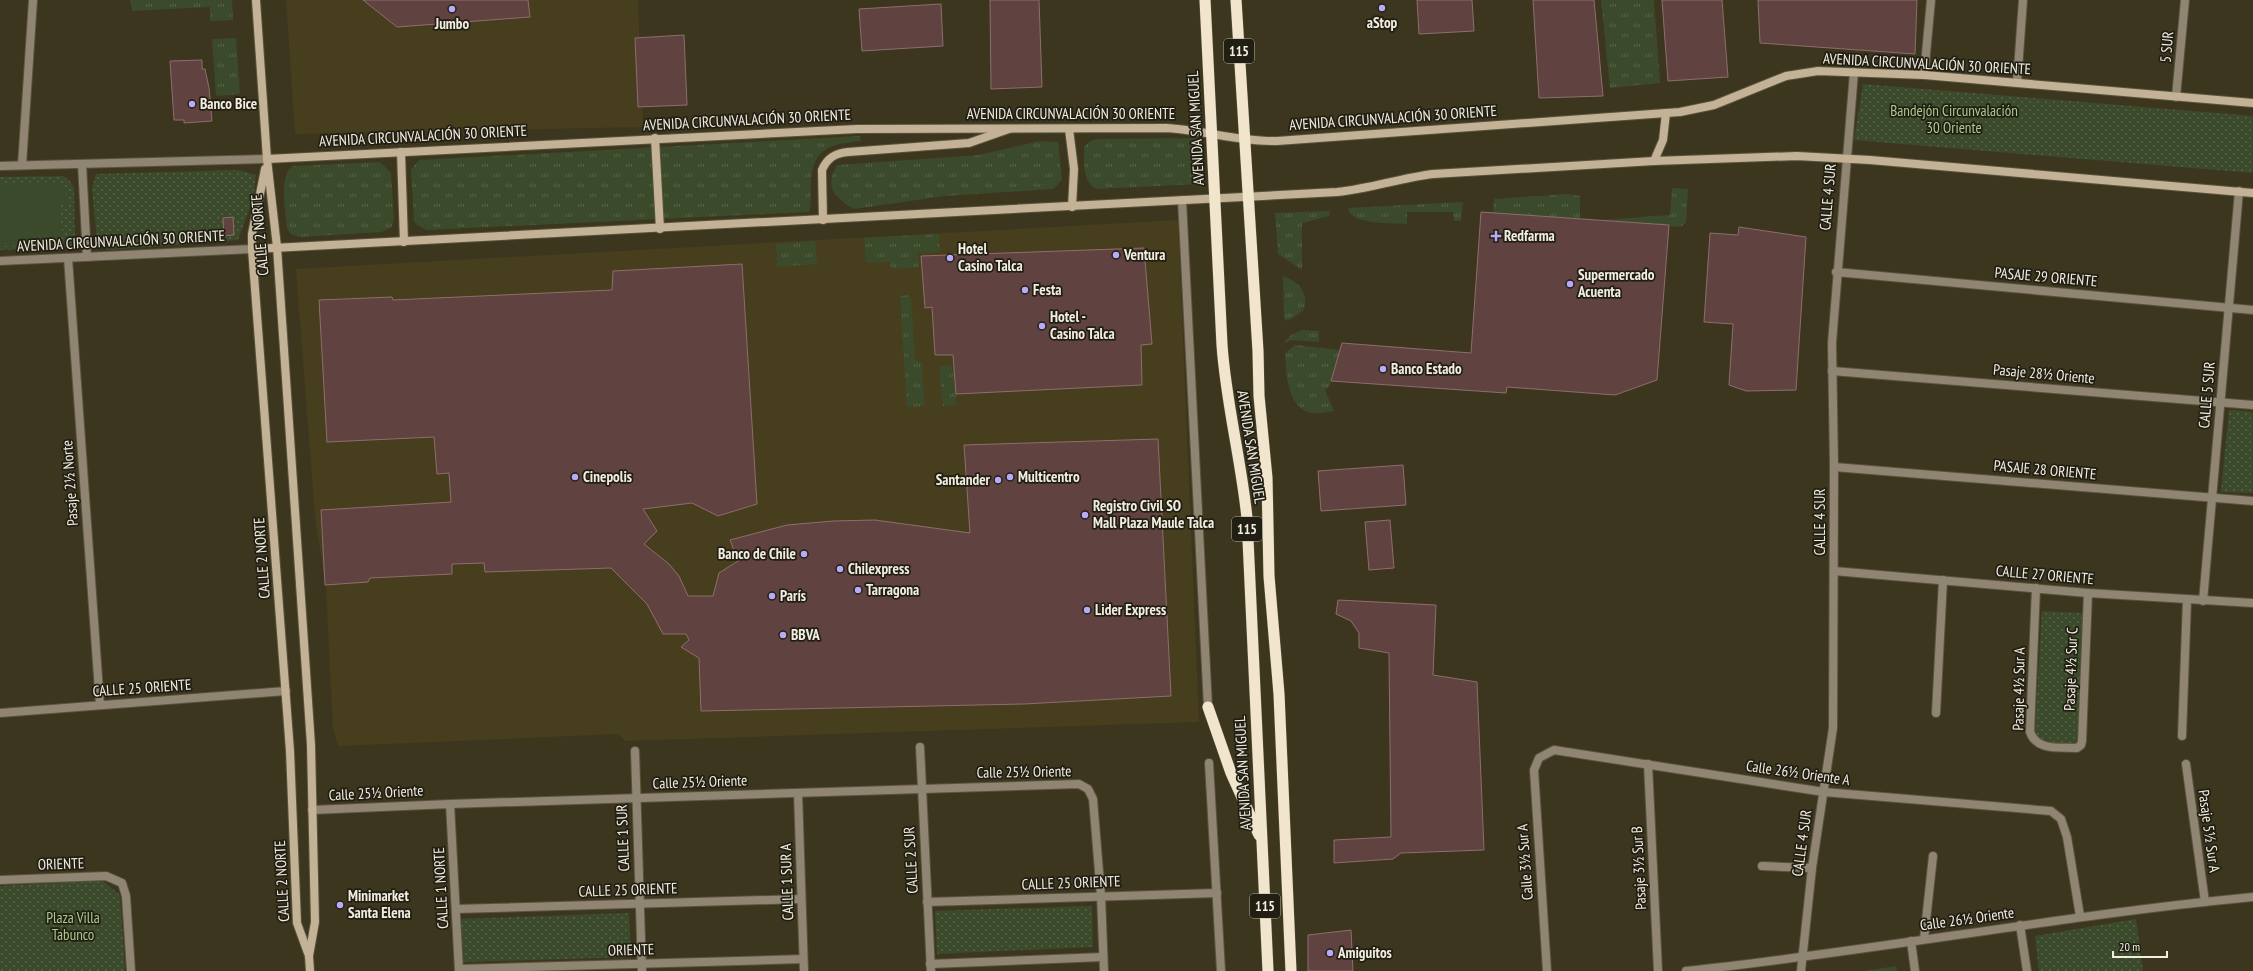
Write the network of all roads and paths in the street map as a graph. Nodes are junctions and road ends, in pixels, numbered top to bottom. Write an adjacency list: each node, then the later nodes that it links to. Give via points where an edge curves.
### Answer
1 (33, 0): 24 (street)
2 (256, 0): 20 (main road, CALLE 2 NORTE)
3 (1205, 0): 16 (highway, AVENIDA SAN MIGUEL / 115)
4 (1236, 0): 18 (highway, AVENIDA SAN MIGUEL / 115)
5 (1931, 0): 9 (street)
6 (2023, 0): 10 (street)
7 (2185, 0): 11 (street, 5 SUR)
8 (1854, 72): 9 (main road, AVENIDA CIRCUNVALACIÓN 30 ORIENTE); 13 (main road, AVENIDA CIRCUNVALACIÓN 30 ORIENTE, via 1802,72 1714,105); 21 (street, CALLE 4 SUR)
9 (1924, 75): 10 (main road, AVENIDA CIRCUNVALACIÓN 30 ORIENTE)
10 (2017, 83): 11 (main road, AVENIDA CIRCUNVALACIÓN 30 ORIENTE)
11 (2176, 97): 12 (main road, AVENIDA CIRCUNVALACIÓN 30 ORIENTE)
12 (2253, 103)
13 (1666, 113): 18 (main road, AVENIDA CIRCUNVALACIÓN 30 ORIENTE, via 1278,141 1257,142); 22 (main road, via 1663,140)
14 (1011, 128): 15 (main road, AVENIDA CIRCUNVALACIÓN 30 ORIENTE); 17 (main road, AVENIDA CIRCUNVALACIÓN 30 ORIENTE, via 857,129); 32 (main road, via 969,143 834,155 824,164 822,170)
15 (1069, 129): 16 (main road, AVENIDA CIRCUNVALACIÓN 30 ORIENTE, via 1166,128); 31 (main road, via 1074,169)
16 (1211, 133): 18 (main road, AVENIDA CIRCUNVALACIÓN 30 ORIENTE); 29 (highway, AVENIDA SAN MIGUEL / 115)
17 (654, 138): 19 (main road, AVENIDA CIRCUNVALACIÓN 30 ORIENTE); 33 (main road)
18 (1243, 138): 28 (highway, AVENIDA SAN MIGUEL / 115)
19 (401, 152): 20 (main road, AVENIDA CIRCUNVALACIÓN 30 ORIENTE); 34 (main road)
20 (267, 158): 23 (street, AVENIDA CIRCUNVALACIÓN 30 ORIENTE); 35 (main road, CALLE 2 NORTE); 36 (main road, CALLE 2 NORTE, via 252,234)
21 (1846, 158): 22 (main road, AVENIDA CIRCUNVALACIÓN 30 ORIENTE, via 1770,156); 26 (main road, AVENIDA CIRCUNVALACIÓN 30 ORIENTE); 40 (street, CALLE 4 SUR)
22 (1654, 161): 28 (main road, AVENIDA CIRCUNVALACIÓN 30 ORIENTE, via 1433,174 1354,190)
23 (82, 164): 24 (street, AVENIDA CIRCUNVALACIÓN 30 ORIENTE); 38 (street)
24 (22, 165): 25 (street, AVENIDA CIRCUNVALACIÓN 30 ORIENTE)
25 (0, 166)
26 (2239, 191): 27 (main road, AVENIDA CIRCUNVALACIÓN 30 ORIENTE); 41 (street, CALLE 5 SUR)
27 (2253, 193)
28 (1248, 197): 29 (main road, AVENIDA CIRCUNVALACIÓN 30 ORIENTE); 105 (highway, AVENIDA SAN MIGUEL / 115, via 1258,351 1258,396 1267,478 1269,576 1279,694)
29 (1215, 199): 30 (main road, AVENIDA CIRCUNVALACIÓN 30 ORIENTE); 75 (highway, AVENIDA SAN MIGUEL / 115, via 1224,369 1246,518)
30 (1182, 200): 31 (main road, AVENIDA CIRCUNVALACIÓN 30 ORIENTE); 58 (street, AVENIDA SAN MIGUEL)
31 (1072, 207): 32 (main road, AVENIDA CIRCUNVALACIÓN 30 ORIENTE)
32 (823, 220): 33 (main road, AVENIDA CIRCUNVALACIÓN 30 ORIENTE)
33 (660, 229): 34 (main road, AVENIDA CIRCUNVALACIÓN 30 ORIENTE)
34 (404, 242): 35 (main road, AVENIDA CIRCUNVALACIÓN 30 ORIENTE)
35 (277, 247): 36 (main road, AVENIDA CIRCUNVALACIÓN 30 ORIENTE); 74 (main road, CALLE 2 NORTE, via 311,745)
36 (252, 250): 38 (street, AVENIDA CIRCUNVALACIÓN 30 ORIENTE); 56 (main road, CALLE 2 NORTE)
37 (68, 258): 38 (street, AVENIDA CIRCUNVALACIÓN 30 ORIENTE); 39 (street, AVENIDA CIRCUNVALACIÓN 30 ORIENTE); 57 (street, Pasaje 2½ Norte)
38 (87, 258)
39 (0, 261)
40 (1836, 272): 41 (street, PASAJE 29 ORIENTE); 43 (street, CALLE 4 SUR)
41 (2229, 308): 42 (street, PASAJE 29 ORIENTE); 44 (street, CALLE 5 SUR)
42 (2253, 310)
43 (1832, 371): 44 (street, Pasaje 28½ Oriente); 46 (street, CALLE 4 SUR)
44 (2220, 402): 45 (street, Pasaje 28½ Oriente); 47 (street, CALLE 5 SUR)
45 (2253, 405)
46 (1834, 467): 47 (street, PASAJE 28 ORIENTE); 49 (street, CALLE 4 SUR)
47 (2212, 498): 48 (street, PASAJE 28 ORIENTE); 54 (street, CALLE 5 SUR)
48 (2253, 501)
49 (1834, 571): 50 (street, CALLE 27 ORIENTE); 71 (street, CALLE 4 SUR, via 1833,728)
50 (1943, 580): 51 (street, CALLE 27 ORIENTE); 60 (street)
51 (2036, 588): 52 (street, CALLE 27 ORIENTE); 62 (street, Pasaje 4½ Sur A, via 2030,732 2033,740 2039,745 2076,748)
52 (2088, 593): 53 (street, CALLE 27 ORIENTE); 62 (street, Pasaje 4½ Sur C)
53 (2187, 600): 54 (street, CALLE 27 ORIENTE); 61 (street)
54 (2203, 601): 55 (street, CALLE 27 ORIENTE)
55 (2253, 603)
56 (286, 691): 57 (street, CALLE 25 ORIENTE); 92 (main road, CALLE 2 NORTE, via 297,923)
57 (100, 705): 59 (street, CALLE 25 ORIENTE)
58 (1208, 707): 75 (highway, via 1231,773)
59 (0, 712)
60 (1936, 713)
61 (2182, 736)
62 (2081, 746)
63 (920, 747): 69 (street, CALLE 2 SUR)
64 (635, 751): 72 (street, CALLE 1 SUR)
65 (1544, 754): 67 (street, Calle 26½ Oriente A, via 1560,750); 106 (street, Calle 3½ Sur A, via 1536,764 1534,777)
66 (1209, 763): 80 (street)
67 (1648, 764): 71 (street, Calle 26½ Oriente A); 107 (street, Pasaje 3½ Sur B)
68 (2186, 764): 85 (street, Pasaje 5½ Sur A)
69 (922, 788): 70 (street, Calle 25½ Oriente); 81 (street, Calle 25½ Oriente, via 1074,784 1088,789 1094,799); 84 (street, CALLE 2 SUR)
70 (798, 792): 72 (street, Calle 25½ Oriente); 83 (street, CALLE 1 SUR A)
71 (1824, 792): 78 (street, CALLE 4 SUR); 88 (street, Calle 26½ Oriente A, via 2051,811 2061,819 2067,837)
72 (636, 798): 73 (street, Calle 25½ Oriente); 86 (street, CALLE 1 SUR)
73 (450, 804): 74 (street, Calle 25½ Oriente); 87 (street, CALLE 1 NORTE)
74 (312, 810): 92 (main road, CALLE 2 NORTE, via 315,922)
75 (1262, 840): 104 (highway, AVENIDA SAN MIGUEL / 115)
76 (1933, 856): 90 (street)
77 (1762, 866): 78 (street)
78 (1812, 868): 94 (street, CALLE 4 SUR)
79 (0, 880): 99 (street, ORIENTE, via 106,876 122,883 126,896)
80 (1216, 893): 81 (street, CALLE 25 ORIENTE); 103 (street)
81 (1101, 896): 84 (street, CALLE 25 ORIENTE); 93 (street)
82 (2253, 897): 85 (street, Calle 26½ Oriente)
83 (801, 899): 86 (street, CALLE 25 ORIENTE); 95 (street, CALLE 1 SUR A)
84 (927, 902): 96 (street, CALLE 2 SUR)
85 (2205, 902): 88 (street, Calle 26½ Oriente)
86 (640, 904): 87 (street, CALLE 25 ORIENTE); 97 (street, CALLE 1 SUR)
87 (456, 909): 98 (street, CALLE 1 NORTE)
88 (2080, 916): 89 (street, Calle 26½ Oriente)
89 (2020, 925): 90 (street, Calle 26½ Oriente); 111 (street)
90 (1924, 940): 91 (street, Calle 26½ Oriente)
91 (1911, 941): 94 (street, Calle 26½ Oriente); 110 (street)
92 (309, 956): 100 (main road, CALLE 2 NORTE)
93 (1103, 956): 96 (street); 102 (street)
94 (1802, 958): 108 (street, Calle 26½ Oriente); 109 (street, CALLE 4 SUR)
95 (803, 959): 97 (street, ORIENTE); 101 (street, CALLE 1 SUR A)
96 (930, 967)
97 (642, 968): 98 (street, ORIENTE)
98 (459, 970)
99 (131, 971)
100 (310, 971)
101 (804, 971)
102 (1104, 971)
103 (1221, 971)
104 (1268, 971)
105 (1291, 971)
106 (1547, 971)
107 (1658, 971)
108 (1686, 971)
109 (1801, 971)
110 (1915, 971)
111 (2027, 971)

